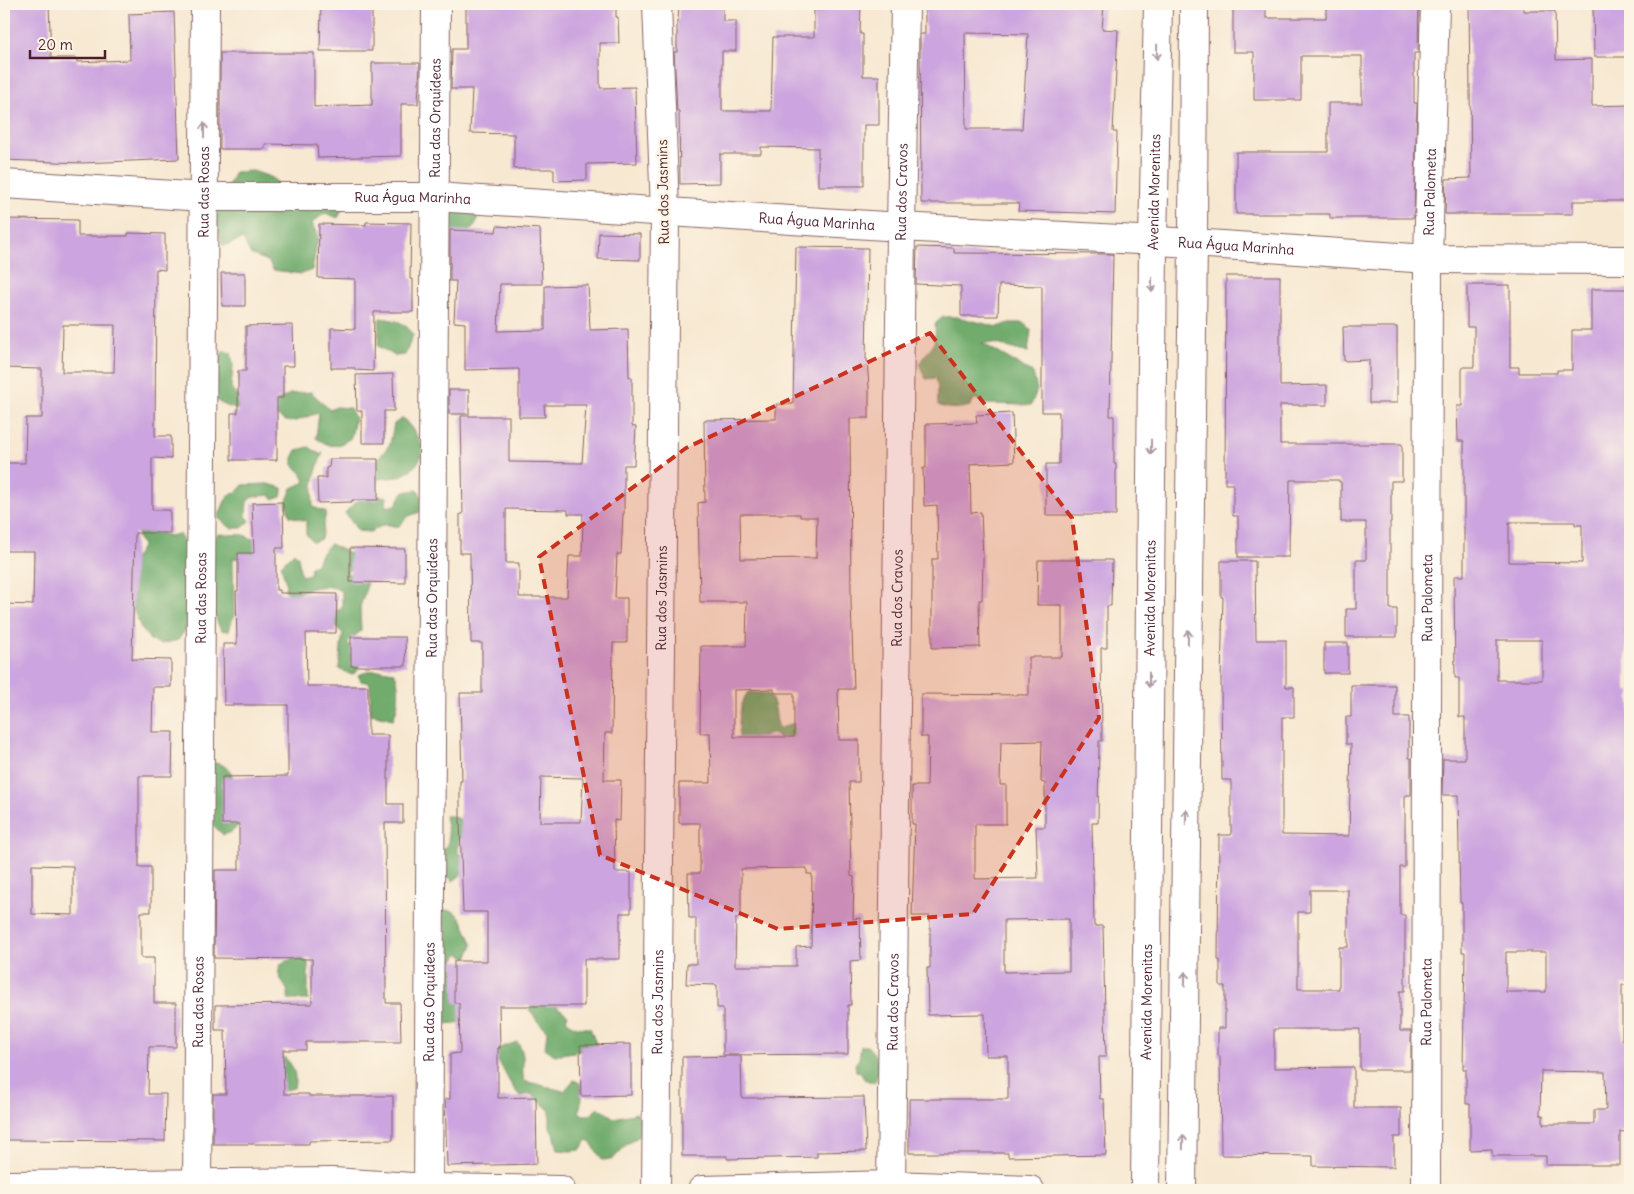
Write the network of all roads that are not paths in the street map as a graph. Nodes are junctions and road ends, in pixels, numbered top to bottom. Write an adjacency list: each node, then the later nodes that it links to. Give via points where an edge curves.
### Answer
1 (205, 4): 9 (street, Rua das Rosas, one-way to 1)
2 (436, 4): 10 (street, Rua das Orquídeas)
3 (657, 4): 11 (street, Rua dos Jasmins)
4 (905, 4): 12 (street, Rua dos Cravos)
5 (1158, 4): 13 (street, Avenida Morenitas, one-way to 13)
6 (1194, 4): 14 (street)
7 (1435, 4): 15 (street, Rua Palometa)
8 (4, 184): 9 (street, Rua Água Marinha)
9 (204, 197): 10 (street, Rua Água Marinha); 18 (street, Rua das Rosas)
10 (435, 197): 11 (street, Rua Água Marinha); 20 (street, Rua das Orquídeas)
11 (664, 211): 12 (street, Rua Água Marinha); 22 (street, Rua dos Jasmins)
12 (901, 227): 13 (street, Rua Água Marinha); 19 (street, Rua dos Cravos)
13 (1153, 242): 14 (street, Rua Água Marinha); 25 (street, Avenida Morenitas, one-way to 25)
14 (1193, 243): 15 (street, Rua Água Marinha); 26 (street, one-way to 14)
15 (1428, 259): 16 (street, Rua Água Marinha); 27 (street, Rua Palometa)
16 (1630, 260)
17 (4, 1185): 18 (street)
18 (197, 1187): 20 (street, via 333,1182)
19 (891, 1188): 23 (street); 24 (street)
20 (428, 1189): 21 (street)
21 (561, 1190)
22 (656, 1190)
23 (702, 1190)
24 (1030, 1190)
25 (1145, 1190)
26 (1182, 1190)
27 (1426, 1190)

